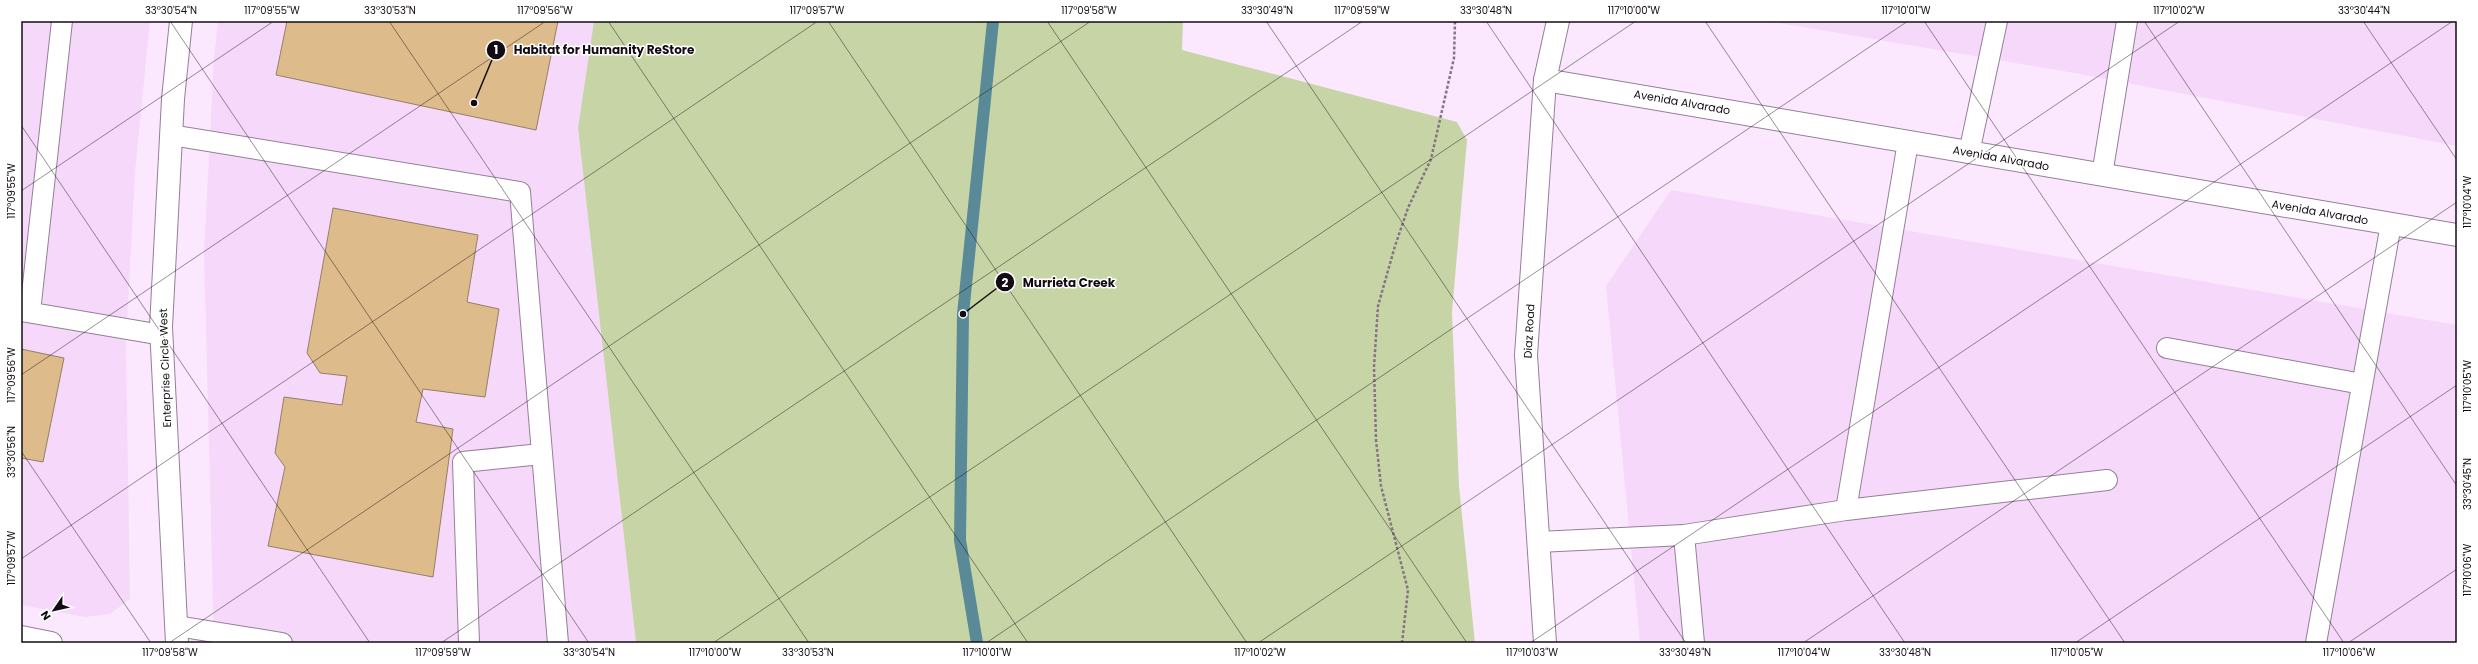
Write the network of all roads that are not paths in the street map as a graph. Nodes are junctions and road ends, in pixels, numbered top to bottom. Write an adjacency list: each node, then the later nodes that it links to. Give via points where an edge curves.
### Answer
1 (62, 21): 13 (lane)
2 (180, 21): 7 (street, Enterprise Circle West)
3 (1558, 21): 6 (street, Diaz Road)
4 (1997, 21): 9 (lane)
5 (2127, 21): 10 (lane)
6 (1545, 80): 8 (street, Avenida Alvarado); 21 (street, Diaz Road, via 1526,355)
7 (171, 135): 14 (street, Enterprise Circle West); 17 (lane, via 520,192)
8 (1908, 142): 9 (street, Avenida Alvarado); 19 (lane)
9 (1969, 153): 10 (street, Avenida Alvarado)
10 (2102, 175): 11 (street, Avenida Alvarado)
11 (2391, 224): 12 (street, Avenida Alvarado); 16 (lane)
12 (2457, 235)
13 (26, 312): 14 (lane)
14 (162, 335): 22 (street, Enterprise Circle West)
15 (2166, 348): 16 (lane)
16 (2362, 384): 30 (lane)
17 (541, 454): 26 (lane, via 463,462); 27 (lane)
18 (2107, 480): 19 (lane)
19 (1846, 510): 20 (lane)
20 (1684, 535): 21 (lane); 29 (lane)
21 (1538, 542): 28 (street, Diaz Road)
22 (177, 634): 25 (lane)
23 (21, 637): 24 (street)
24 (52, 643)
25 (282, 643)
26 (470, 643)
27 (558, 643)
28 (1545, 643)
29 (1694, 643)
30 (2316, 643)

